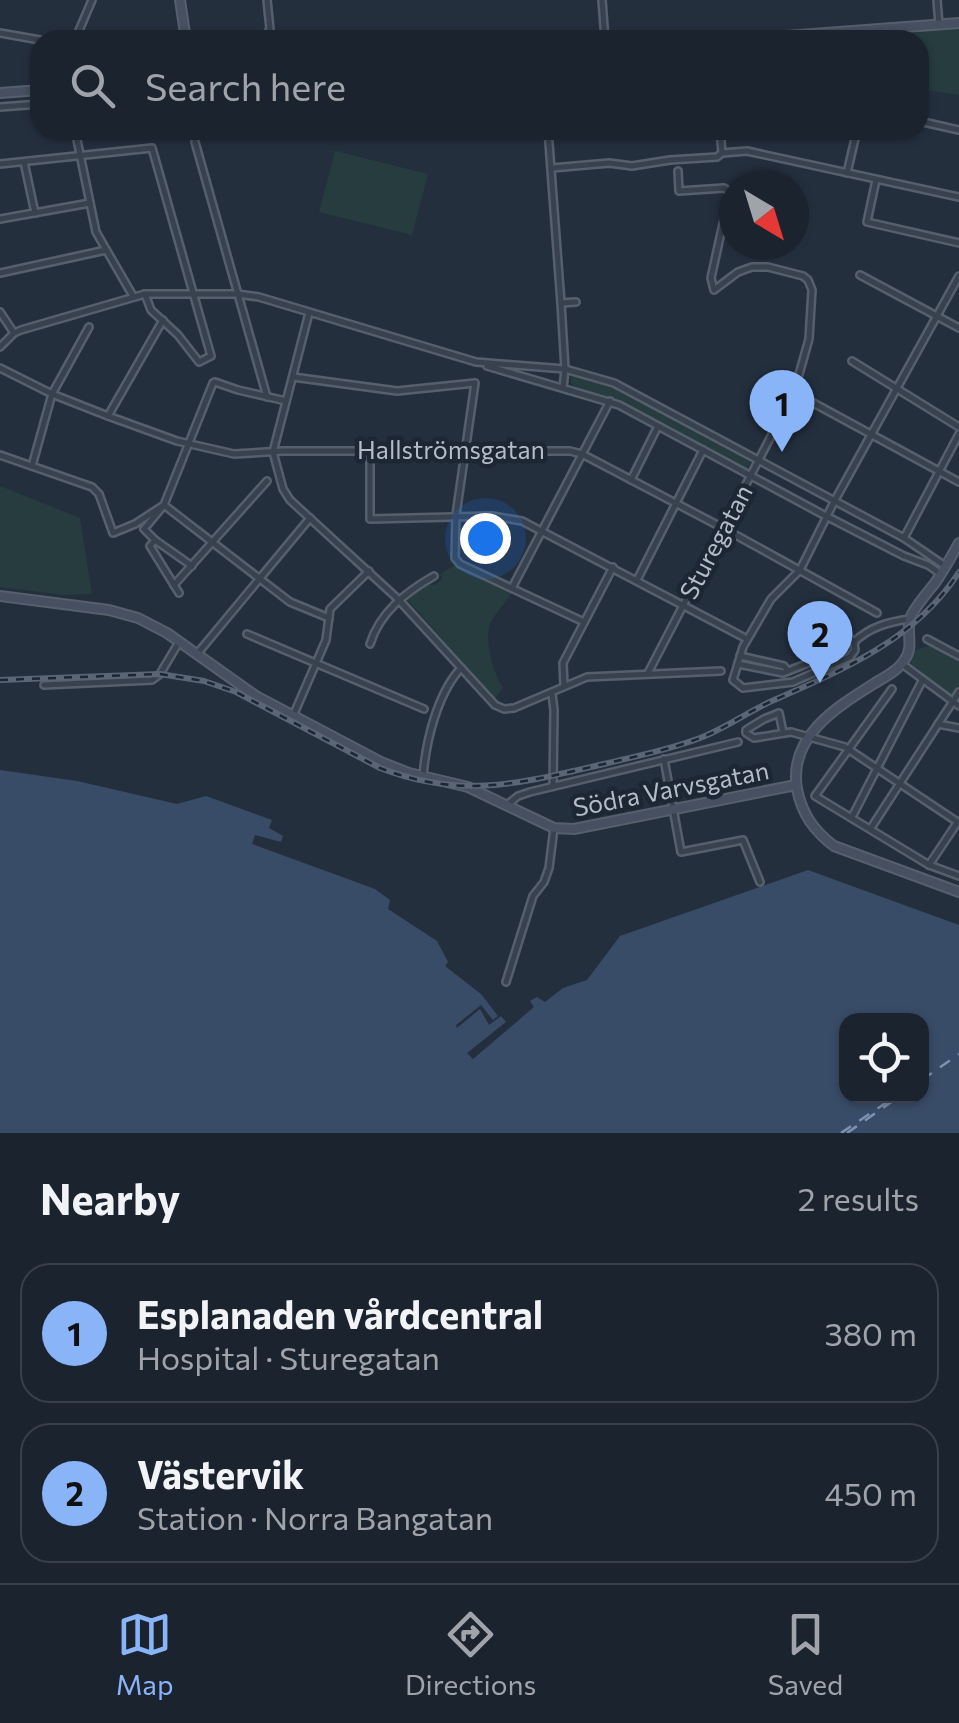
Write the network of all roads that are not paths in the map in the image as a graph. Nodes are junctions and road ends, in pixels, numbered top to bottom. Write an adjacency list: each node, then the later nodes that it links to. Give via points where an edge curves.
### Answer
1 (92, 0): 8 (street)
2 (180, 0): 9 (street)
3 (267, 0): 10 (street)
4 (602, 0): 11 (street)
5 (937, 0): 7 (street)
6 (959, 23): 7 (street)
7 (939, 25): 12 (street)
8 (79, 30)
9 (184, 30)
10 (269, 30)
11 (604, 30)
12 (870, 30)
13 (0, 33): 14 (street)
14 (30, 38)
15 (30, 91): 16 (street)
16 (0, 93)
17 (30, 105): 18 (street)
18 (0, 107)
19 (929, 123): 20 (street)
20 (959, 130)
21 (77, 140): 27 (street)
22 (549, 140): 30 (street)
23 (721, 140): 26 (street)
24 (855, 140): 32 (street)
25 (196, 142): 45 (street)
26 (722, 153): 30 (street, via 632,166); 32 (street, via 747,151)
27 (80, 154): 28 (street); 35 (street); 44 (street, via 152,148)
28 (24, 161): 29 (street); 36 (street)
29 (0, 164)
30 (551, 168): 48 (street)
31 (678, 172): 64 (street, Sturegatan, via 679,191 730,192 714,290 752,266 808,280 810,339)
32 (847, 173): 33 (street)
33 (876, 180): 34 (street); 38 (street, via 867,222)
34 (959, 198)
35 (90, 203): 36 (street); 39 (street)
36 (35, 213): 37 (street)
37 (0, 219)
38 (959, 243)
39 (106, 250): 40 (street); 46 (street)
40 (0, 273)
41 (860, 275): 51 (street)
42 (959, 276): 51 (street)
43 (144, 294): 44 (street); 46 (street); 52 (street)
44 (194, 294): 45 (street); 52 (street, via 211,356 198,362)
45 (238, 294): 50 (street); 66 (street)
46 (134, 296): 55 (street)
47 (576, 302): 48 (street)
48 (561, 304): 60 (street)
49 (0, 312): 55 (street)
50 (309, 313): 58 (street); 61 (street)
51 (937, 316): 54 (street); 63 (street)
52 (162, 320): 69 (street)
53 (89, 327): 65 (street)
54 (959, 328)
55 (14, 332): 56 (street)
56 (0, 347)
57 (852, 361): 63 (street)
58 (477, 363): 60 (street); 62 (street)
59 (0, 368): 65 (street, Hallströmsgatan)
60 (565, 369): 62 (street); 81 (street, via 625,387)
61 (293, 377): 67 (street); 76 (street, via 397,391 473,381)
62 (563, 388): 68 (street)
63 (897, 388): 71 (street); 72 (street)
64 (794, 392): 72 (street); 81 (street, Sturegatan)
65 (52, 394): 69 (street, Hallströmsgatan); 82 (street)
66 (266, 397): 67 (street); 74 (street, via 216,382)
67 (286, 401): 78 (street)
68 (610, 401): 70 (street); 79 (street)
69 (108, 416): 74 (street, Hallströmsgatan)
70 (658, 426): 77 (street); 85 (street)
71 (959, 426)
72 (871, 434): 83 (street); 88 (street)
73 (959, 434): 83 (street)
74 (188, 444): 78 (street, Hallströmsgatan, via 234,454); 90 (street)
75 (370, 450): 76 (street, Hallströmsgatan); 78 (street, Hallströmsgatan); 91 (street, via 370,519)
76 (466, 450): 79 (street, Hallströmsgatan); 91 (street)
77 (704, 450): 84 (street); 89 (street)
78 (273, 452): 93 (street, via 287,495)
79 (582, 454): 85 (street, Hallströmsgatan); 95 (street)
80 (0, 455): 82 (street)
81 (759, 460): 84 (street, Sturegatan); 88 (street)
82 (32, 466): 90 (street, via 95,488 113,533)
83 (939, 471): 87 (street); 96 (street)
84 (750, 476): 92 (street); 94 (street, Sturegatan)
85 (631, 480): 89 (street, Hallströmsgatan)
86 (266, 482): 98 (street)
87 (959, 482)
88 (835, 500): 92 (street); 96 (street)
89 (676, 504): 94 (street, Hallströmsgatan); 107 (street)
90 (164, 505): 97 (street, via 144,529); 98 (street)
91 (456, 516): 95 (street, via 501,516); 109 (street, via 457,561)
92 (827, 517): 102 (street); 103 (street)
93 (310, 518): 104 (street); 106 (street)
94 (722, 528): 102 (street, Hallströmsgatan); 113 (street, Sturegatan)
95 (543, 530): 101 (street); 109 (street)
96 (904, 538): 103 (street)
97 (155, 540): 100 (street); 108 (street, via 150,546)
98 (212, 543): 100 (street); 106 (street)
99 (959, 543): 103 (street)
100 (192, 566): 108 (street)
101 (613, 566): 107 (street); 117 (street)
102 (800, 570): 114 (street, Hallströmsgatan); 119 (street, via 771,598)
103 (944, 570): 116 (street)
104 (368, 571): 112 (street); 115 (street)
105 (434, 576): 112 (street)
106 (258, 580): 115 (street); 124 (street)
107 (637, 580): 113 (street)
108 (174, 585): 110 (street)
109 (512, 588): 117 (street)
110 (179, 594)
111 (0, 596): 121 (street, Södra Varvsgatan, via 123,614)
112 (398, 599): 123 (street); 130 (street)
113 (682, 604): 119 (street); 133 (street, Sturegatan)
114 (877, 613)
115 (329, 618): 127 (street)
116 (909, 618): 122 (street, via 880,624); 129 (street, via 910,649)
117 (584, 622): 136 (street, via 563,662)
118 (247, 634): 127 (street)
119 (747, 639): 125 (street)
120 (926, 639): 126 (street)
121 (179, 642): 124 (street, Södra Varvsgatan); 135 (street, via 152,680)
122 (854, 642): 128 (street, via 850,656 793,682 743,688 732,677); 132 (street, via 840,637 821,658)
123 (370, 644)
124 (197, 654): 142 (street, Södra Varvsgatan)
125 (740, 656): 128 (street); 132 (street)
126 (959, 656)
127 (316, 664): 141 (street); 142 (street)
128 (738, 664): 132 (street)
129 (902, 664): 134 (street); 146 (street, via 830,713)
130 (461, 668): 138 (street, via 500,708); 151 (street, via 428,738)
131 (721, 671): 133 (street)
132 (788, 671)
133 (648, 673): 136 (street, via 588,677)
134 (922, 681): 140 (street); 150 (street)
135 (44, 685)
136 (564, 686): 138 (street)
137 (892, 689): 148 (street)
138 (552, 692): 154 (street)
139 (959, 692): 140 (street)
140 (956, 704): 143 (street)
141 (424, 708)
142 (293, 716): 151 (street, Södra Varvsgatan, via 380,762)
143 (938, 724): 144 (street); 152 (street)
144 (959, 728)
145 (783, 732): 145 (street, via 778,713 746,733 754,738); 146 (street)
146 (810, 736): 148 (street); 153 (street)
147 (738, 742): 149 (street)
148 (849, 749): 150 (street); 157 (street, via 815,796)
149 (664, 759): 154 (street); 156 (street)
150 (878, 768): 152 (street); 157 (street)
151 (422, 776): 155 (street, Södra Varvsgatan)
152 (900, 784): 158 (street); 160 (street)
153 (796, 785): 156 (street, Södra Varvsgatan); 164 (street, via 811,824 834,846)
154 (553, 786): 155 (street)
155 (507, 805): 159 (street, Södra Varvsgatan)
156 (674, 810): 159 (street, Södra Varvsgatan); 163 (street, via 682,852 743,840)
157 (852, 817): 160 (street)
158 (959, 822): 161 (street)
159 (554, 828): 165 (street, via 549,868 533,896)
160 (871, 829): 161 (street)
161 (929, 865): 162 (street)
162 (959, 876)
163 (760, 882)
164 (959, 892)
165 (506, 982)

